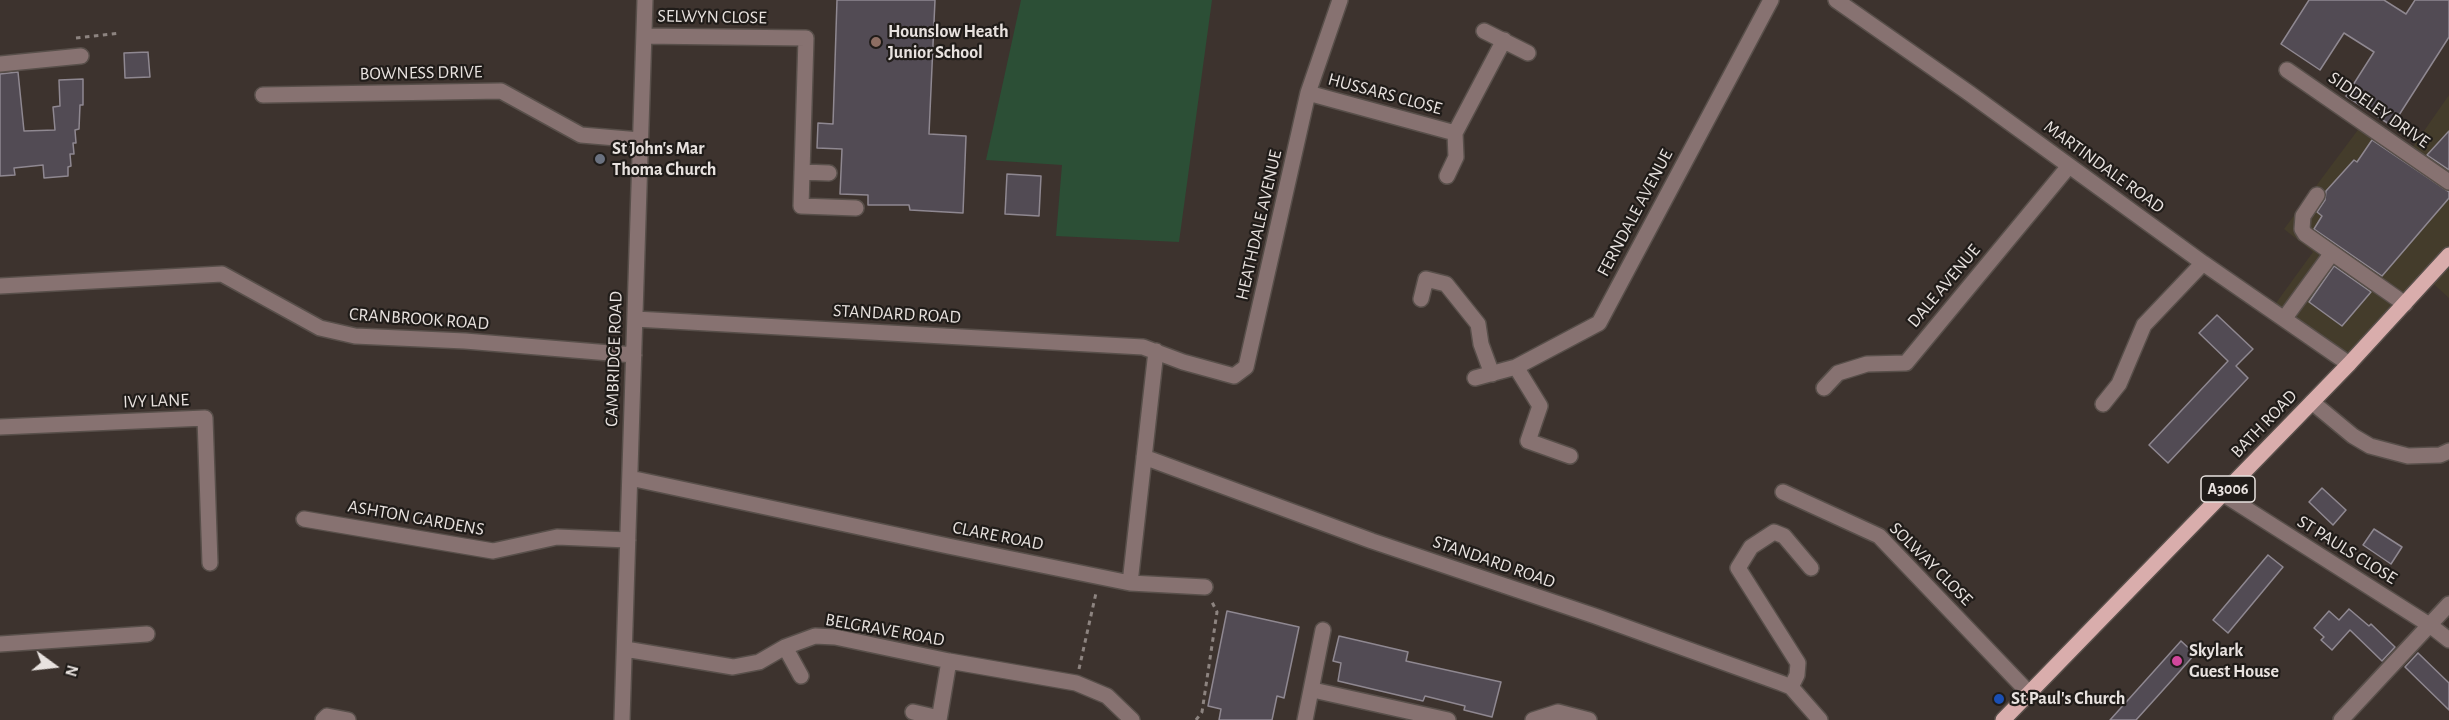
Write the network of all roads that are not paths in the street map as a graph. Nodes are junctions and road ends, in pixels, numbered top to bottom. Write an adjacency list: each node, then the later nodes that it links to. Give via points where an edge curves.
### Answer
1 (645, 0): 6 (street, CAMBRIDGE ROAD)
2 (1340, 0): 12 (street, HEATHDALE AVENUE)
3 (1771, 0): 34 (street, FERNDALE AVENUE, via 1599,323)
4 (1836, 0): 16 (street, MARTINDALE ROAD)
5 (1484, 31): 7 (street)
6 (644, 36): 15 (street, CAMBRIDGE ROAD); 17 (street, SELWYN CLOSE, via 806,38)
7 (1503, 40): 8 (street); 14 (street, HUSSARS CLOSE)
8 (1528, 52)
9 (81, 56): 10 (street)
10 (0, 64)
11 (2287, 70): 20 (street, SIDDELEY DRIVE)
12 (1308, 93): 14 (street, HUSSARS CLOSE); 31 (street, HEATHDALE AVENUE, via 1246,367 1234,376)
13 (263, 95): 15 (street, BOWNESS DRIVE, via 501,92 580,135)
14 (1455, 133): 19 (street, via 1456,157)
15 (640, 140): 29 (street, CAMBRIDGE ROAD)
16 (2069, 166): 25 (street, MARTINDALE ROAD); 37 (street, DALE AVENUE, via 1905,363 1867,364 1838,373)
17 (802, 172): 18 (street); 22 (street, via 801,206)
18 (829, 173)
19 (1447, 177)
20 (2449, 182)
21 (2317, 195): 23 (street, via 2303,216 2302,229)
22 (856, 208)
23 (2332, 253): 28 (street); 30 (street)
24 (2449, 255): 28 (main road, BATH ROAD / A3006)
25 (2203, 262): 30 (street, MARTINDALE ROAD); 39 (street, via 2144,325 2119,384)
26 (0, 286): 32 (street, CRANBROOK ROAD, via 222,274 320,328 355,336)
27 (1421, 299): 35 (street, via 1426,279 1446,284 1478,324)
28 (2405, 304): 33 (main road, BATH ROAD / A3006)
29 (635, 319): 31 (street, STANDARD ROAD, via 1143,347); 32 (street, CAMBRIDGE ROAD)
30 (2284, 319): 33 (street, MARTINDALE ROAD)
31 (1156, 351): 43 (street)
32 (634, 355): 44 (street, CAMBRIDGE ROAD)
33 (2349, 364): 38 (main road, BATH ROAD / A3006)
34 (1516, 367): 35 (street, FERNDALE AVENUE); 42 (street, via 1540,406 1528,441)
35 (1492, 374): 36 (street, FERNDALE AVENUE)
36 (1475, 378)
37 (1824, 388)
38 (2312, 402): 41 (street, via 2370,446 2408,456); 46 (main road, BATH ROAD / A3006)
39 (2103, 404)
40 (0, 427): 49 (street, IVY LANE, via 205,418)
41 (2449, 451)
42 (1570, 456)
43 (1144, 457): 51 (street); 63 (street, STANDARD ROAD)
44 (630, 478): 48 (street, CAMBRIDGE ROAD); 51 (street, CLARE ROAD)
45 (1783, 492): 65 (street, SOLWAY CLOSE, via 1880,536)
46 (2223, 494): 54 (street, ST PAULS CLOSE); 65 (main road, BATH ROAD / A3006)
47 (304, 519): 48 (street, ASHTON GARDENS, via 493,551 556,537)
48 (628, 540): 60 (street, CAMBRIDGE ROAD)
49 (210, 563)
50 (1810, 568): 63 (street, via 1784,536 1774,532 1751,547 1738,568 1798,663)
51 (1130, 583): 52 (street, CLARE ROAD)
52 (1205, 587)
53 (2449, 604): 54 (street)
54 (2431, 626): 57 (street, ST PAULS CLOSE); 78 (street)
55 (1323, 630): 64 (street)
56 (147, 634): 58 (street)
57 (2449, 640)
58 (0, 644)
59 (785, 646): 60 (street, BELGRAVE ROAD, via 759,662 733,667); 61 (street, BELGRAVE ROAD, via 814,636 835,637); 62 (street)
60 (625, 649): 70 (street, CAMBRIDGE ROAD)
61 (949, 661): 67 (street); 71 (street, BELGRAVE ROAD, via 1076,683 1107,696)
62 (801, 676)
63 (1791, 687): 76 (street, STANDARD ROAD)
64 (1313, 690): 72 (street); 73 (street)
65 (2029, 693): 77 (main road, BATH ROAD / A3006)
66 (913, 712): 67 (street)
67 (939, 719)
68 (323, 720): 69 (street, via 327,716)
69 (348, 720)
70 (622, 720)
71 (1132, 720)
72 (1305, 720)
73 (1448, 720)
74 (1533, 720): 75 (street, via 1558,712)
75 (1589, 720)
76 (1820, 720)
77 (2002, 720)
78 (2341, 720)

